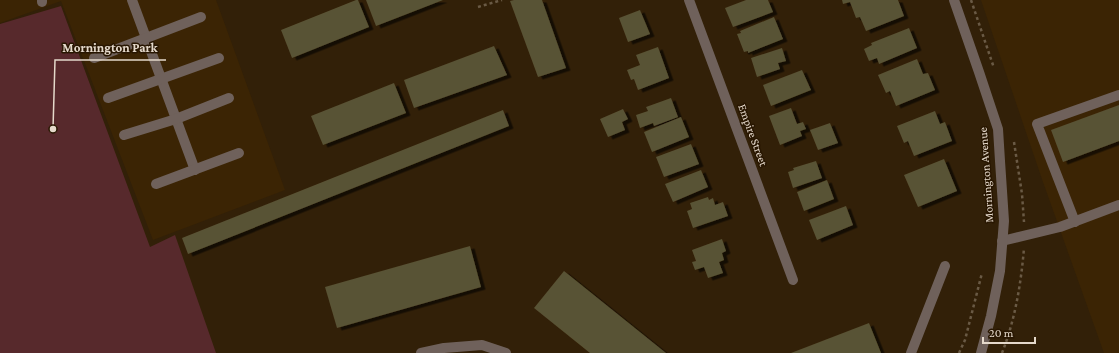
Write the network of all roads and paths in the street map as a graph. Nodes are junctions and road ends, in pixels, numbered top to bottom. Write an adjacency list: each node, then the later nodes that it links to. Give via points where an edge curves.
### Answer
1 (132, 0): 7 (street)
2 (502, 0): 5 (path)
3 (689, 0): 25 (street, Empire Street)
4 (954, 0): 21 (street, Mornington Avenue, via 998,129 1004,221)
5 (478, 7)
6 (201, 18): 7 (street)
7 (146, 38): 8 (street); 10 (street)
8 (94, 58)
9 (219, 58): 10 (street)
10 (161, 79): 12 (street); 14 (street)
11 (1119, 95): 20 (street, via 1037,124)
12 (108, 98)
13 (229, 98): 14 (street)
14 (176, 119): 15 (street); 17 (street)
15 (124, 135)
16 (239, 153): 17 (street)
17 (195, 170): 18 (street)
18 (156, 184)
19 (1119, 205): 20 (street)
20 (1075, 222): 21 (street)
21 (1002, 241): 30 (street, Mornington Avenue, via 1000,271)
22 (1025, 244): 31 (path, via 1021,280 1008,338)
23 (945, 266): 28 (street)
24 (982, 273): 29 (path, via 965,340)
25 (793, 280)
26 (421, 353): 27 (street, via 482,345)
27 (506, 353)
28 (911, 353)
29 (959, 353)
30 (981, 353)
31 (1002, 353)

